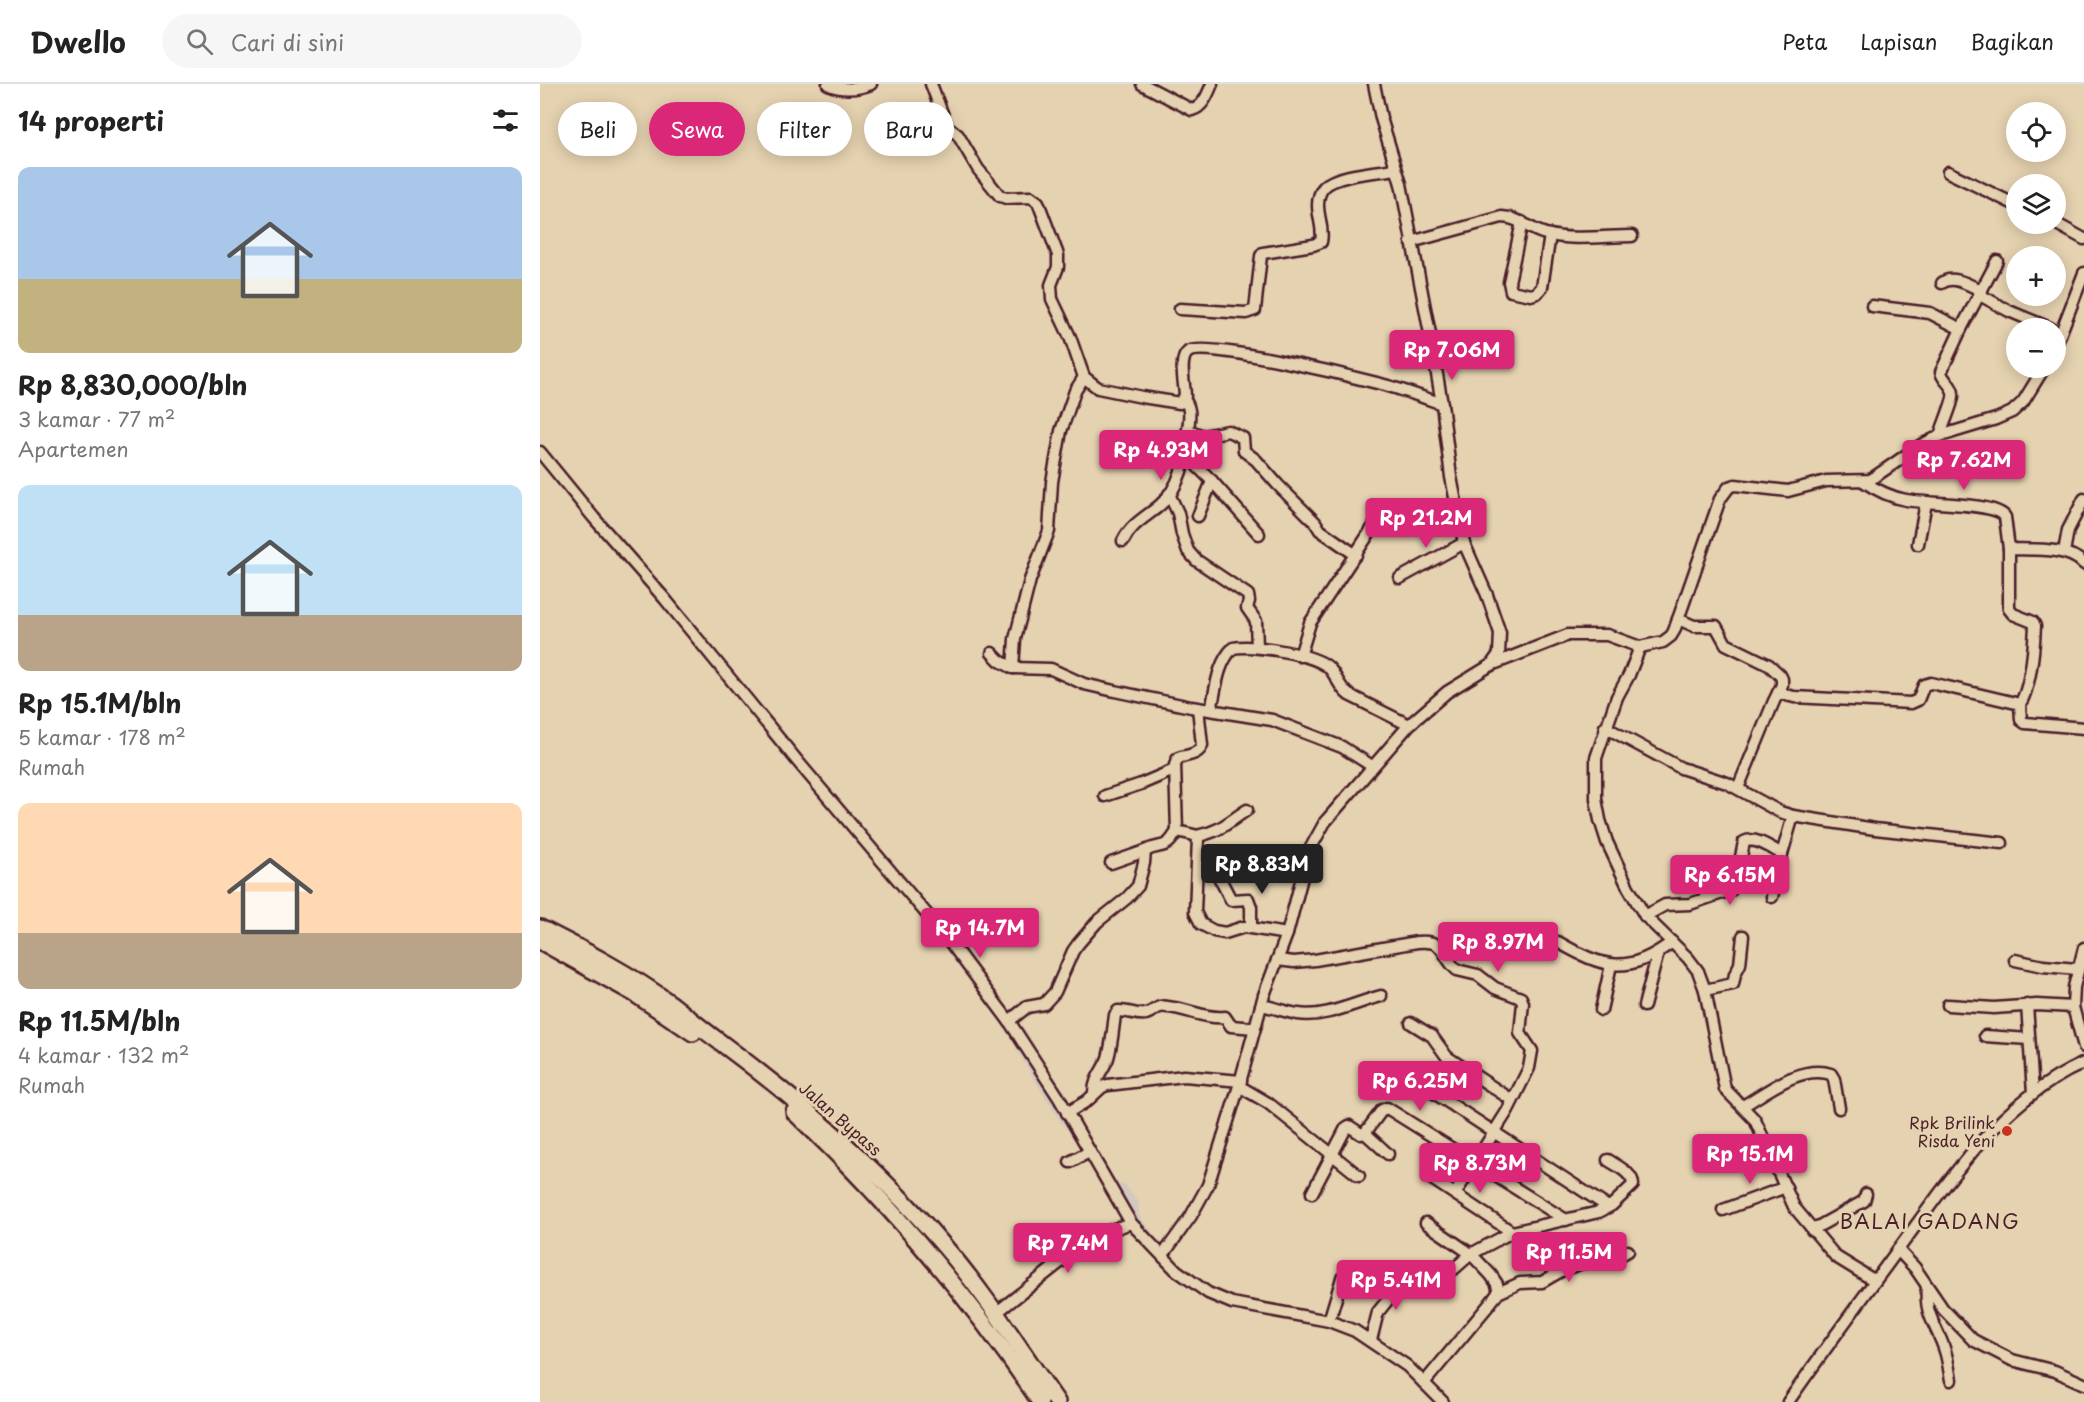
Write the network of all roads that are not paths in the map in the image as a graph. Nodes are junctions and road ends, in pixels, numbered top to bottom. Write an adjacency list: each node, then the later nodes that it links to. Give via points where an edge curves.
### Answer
1 (828, 84): 2 (street, via 852,89)
2 (871, 84)
3 (931, 84): 26 (street, via 947,126 958,135 978,170 1000,196 1031,197 1038,202 1058,255 1052,299)
4 (1142, 84): 5 (street, via 1196,110)
5 (1212, 84)
6 (1374, 84): 7 (street)
7 (1396, 169): 15 (street); 22 (street, via 1337,179 1325,186 1318,206 1321,242 1263,253 1255,310 1246,313)
8 (1948, 172): 9 (street)
9 (2006, 200)
10 (1522, 222): 12 (street); 12 (street, via 1509,282 1511,291 1531,295 1540,290); 15 (street, via 1502,217)
11 (2066, 229): 14 (street)
12 (1550, 235): 13 (street)
13 (1632, 236)
14 (2084, 239)
15 (1412, 242): 29 (street)
16 (1997, 261): 19 (street)
17 (2084, 273): 20 (street)
18 (1942, 283): 19 (street, via 1953,279)
19 (1981, 293): 23 (street); 25 (street)
20 (2079, 302): 24 (street)
21 (1872, 306): 25 (street, via 1930,313)
22 (1180, 309)
23 (2026, 318)
24 (2066, 321)
25 (1961, 329): 31 (street, via 1941,372 1954,395)
26 (1084, 377): 28 (street, via 1098,388 1142,398 1180,403); 56 (street, via 1060,431 1049,531 1030,580 1015,639)
27 (2038, 378): 31 (street, via 2012,412)
28 (1184, 399): 29 (street, via 1185,355 1194,350 1221,350 1381,384); 30 (street, via 1190,415)
29 (1442, 404): 43 (street)
30 (1188, 430): 33 (street); 47 (street, via 1203,436 1228,431 1243,438 1244,451 1320,530)
31 (1940, 436): 35 (street)
32 (540, 452): 100 (street, via 906,888)
33 (1186, 455): 34 (street); 36 (street)
34 (1212, 481): 39 (street); 41 (street)
35 (1863, 482): 38 (street, via 1897,498); 50 (street, via 1826,481 1788,491 1740,484 1729,487 1720,499)
36 (1169, 494): 42 (street, via 1139,519); 51 (street, via 1188,551 1248,595 1247,608 1257,625)
37 (2084, 499): 46 (street, via 2068,530)
38 (1926, 503): 44 (street); 45 (street, via 2000,511 2006,517)
39 (1198, 516)
40 (1378, 520): 47 (street)
41 (1259, 534)
42 (1123, 541)
43 (1464, 543): 49 (street); 55 (street, via 1500,633 1499,654)
44 (1918, 544)
45 (2008, 549): 46 (street); 58 (street, via 2009,609 2035,626 2028,681)
46 (2064, 552): 48 (street)
47 (1356, 555): 54 (street, via 1310,623)
48 (2084, 564)
49 (1400, 578)
50 (1678, 619): 52 (street, via 1671,636 1663,642); 57 (street, via 1694,626 1716,626 1726,644 1769,665 1782,679)
51 (1257, 647): 54 (street); 60 (street, via 1233,648 1225,655)
52 (1640, 647): 55 (street, via 1607,635 1568,635); 62 (street)
53 (992, 653): 56 (street)
54 (1300, 656): 61 (street, via 1313,658 1329,668 1348,695)
55 (1491, 665): 61 (street, via 1447,692)
56 (1013, 668): 59 (street, via 1051,669 1084,684)
57 (1778, 693): 58 (street, via 1911,703 1917,700 1924,685 1931,683); 66 (street)
58 (2020, 704): 63 (street, via 2021,720 2025,723)
59 (1198, 708): 60 (street); 65 (street, via 1201,749 1178,759)
60 (1211, 710): 64 (street, via 1272,720 1342,747)
61 (1409, 725): 64 (street)
62 (1605, 727): 66 (street, via 1681,768); 78 (street, via 1596,758 1600,820 1619,869)
63 (2084, 728)
64 (1372, 766): 81 (street, via 1317,833)
65 (1174, 770): 67 (street); 70 (street)
66 (1738, 788): 69 (street)
67 (1104, 796)
68 (1246, 810): 71 (street, via 1214,833)
69 (1793, 816): 72 (street); 74 (street)
70 (1177, 831): 71 (street); 73 (street, via 1166,846)
71 (1197, 836): 79 (street, via 1197,919 1224,933)
72 (2002, 843)
73 (1145, 851): 75 (street); 100 (street, via 1138,886 1078,944 1054,992 1044,1004 1027,1007)
74 (1782, 854): 77 (street); 78 (street, via 1746,840 1731,890 1689,904 1665,905)
75 (1111, 863)
76 (1228, 867): 79 (street, via 1218,873 1220,879 1231,900 1248,899)
77 (1772, 897)
78 (1645, 916): 85 (street)
79 (1251, 927): 81 (street)
80 (540, 928): 146 (highway, Jalan Bypass, via 670,1003 842,1139 897,1192)
81 (1287, 934): 88 (street)
82 (1743, 936): 92 (street, via 1733,984)
83 (540, 940): 152 (highway, Jalan Bypass, via 675,1021 795,1113 919,1242 980,1317)
84 (1558, 942): 90 (street, via 1590,960)
85 (1672, 942): 87 (street); 92 (street, via 1694,965)
86 (2084, 948): 91 (street)
87 (1658, 953): 90 (street, via 1637,963); 97 (street)
88 (1277, 960): 94 (street); 111 (street, via 1306,961 1418,942 1437,944 1458,970 1478,975 1522,1000 1520,1031 1532,1055)
89 (2015, 960): 91 (street)
90 (1611, 965): 99 (street)
91 (2078, 969): 98 (street)
92 (1705, 990): 112 (street, via 1722,1080 1728,1094)
93 (1380, 996): 94 (street, via 1318,1014 1295,1014)
94 (1261, 1005): 102 (street)
95 (1948, 1005): 96 (street)
96 (2027, 1005): 98 (street); 104 (street)
97 (1644, 1006)
98 (2073, 1006): 105 (street)
99 (1601, 1010)
100 (1009, 1021): 114 (street)
101 (1411, 1023): 111 (street, via 1432,1036 1447,1057)
102 (1254, 1028): 107 (street); 109 (street, via 1230,1026 1226,1017 1208,1017 1169,1007 1144,1014 1118,1011 1109,1055 1096,1079)
103 (1985, 1036): 104 (street)
104 (2029, 1039): 110 (street)
105 (2084, 1047)
106 (2084, 1063): 110 (street)
107 (1240, 1083): 109 (street, via 1184,1076 1108,1085); 118 (street); 139 (street, via 1208,1185)
108 (1428, 1089): 116 (street)
109 (1094, 1093): 114 (street)
110 (2032, 1093): 136 (street, via 1957,1169)
111 (1512, 1100): 116 (street)
112 (1743, 1106): 113 (street, via 1793,1077 1826,1072 1834,1079); 125 (street, via 1755,1120)
113 (1839, 1108)
114 (1067, 1113): 117 (street)
115 (1365, 1133): 118 (street, via 1347,1127); 119 (street); 122 (street, via 1387,1108)
116 (1493, 1133): 122 (street); 129 (street)
117 (1089, 1152): 121 (street); 132 (street)
118 (1331, 1154): 123 (street); 126 (street)
119 (1388, 1154)
120 (1608, 1160): 129 (street, via 1631,1176 1633,1185)
121 (1070, 1162)
122 (1475, 1162): 127 (street); 131 (street)
123 (1359, 1176)
124 (1432, 1179): 127 (street)
125 (1786, 1187): 130 (street); 134 (street, via 1794,1207)
126 (1312, 1193)
127 (1455, 1194): 135 (street)
128 (1866, 1194): 134 (street, via 1864,1201)
129 (1608, 1207): 131 (street)
130 (1723, 1210)
131 (1566, 1220): 135 (street)
132 (1131, 1223): 139 (street); 146 (street, via 1079,1241 1063,1260)
133 (1426, 1223): 138 (street)
134 (1812, 1230): 143 (street, via 1836,1257)
135 (1512, 1232): 138 (street)
136 (1898, 1250): 143 (street); 144 (street)
137 (1628, 1251): 145 (street, via 1563,1270 1542,1282 1520,1283)
138 (1471, 1254): 140 (street); 145 (street, via 1497,1284)
139 (1163, 1255): 147 (street, via 1195,1284 1232,1303)
140 (1454, 1269)
141 (1407, 1276): 148 (street, via 1378,1312)
142 (1342, 1278): 147 (street)
143 (1875, 1281): 155 (street)
144 (1927, 1286): 149 (street, via 1929,1314 1945,1351); 151 (street, via 1973,1340 2012,1360 2055,1371)
145 (1498, 1293): 150 (street)
146 (996, 1313): 153 (highway, Jalan Bypass)
147 (1329, 1322): 148 (street)
148 (1371, 1340): 150 (street)
149 (1951, 1380)
150 (1424, 1383): 154 (street)
151 (2084, 1384)
152 (1040, 1402)
153 (1057, 1402)
154 (1443, 1402)
155 (1788, 1402)

